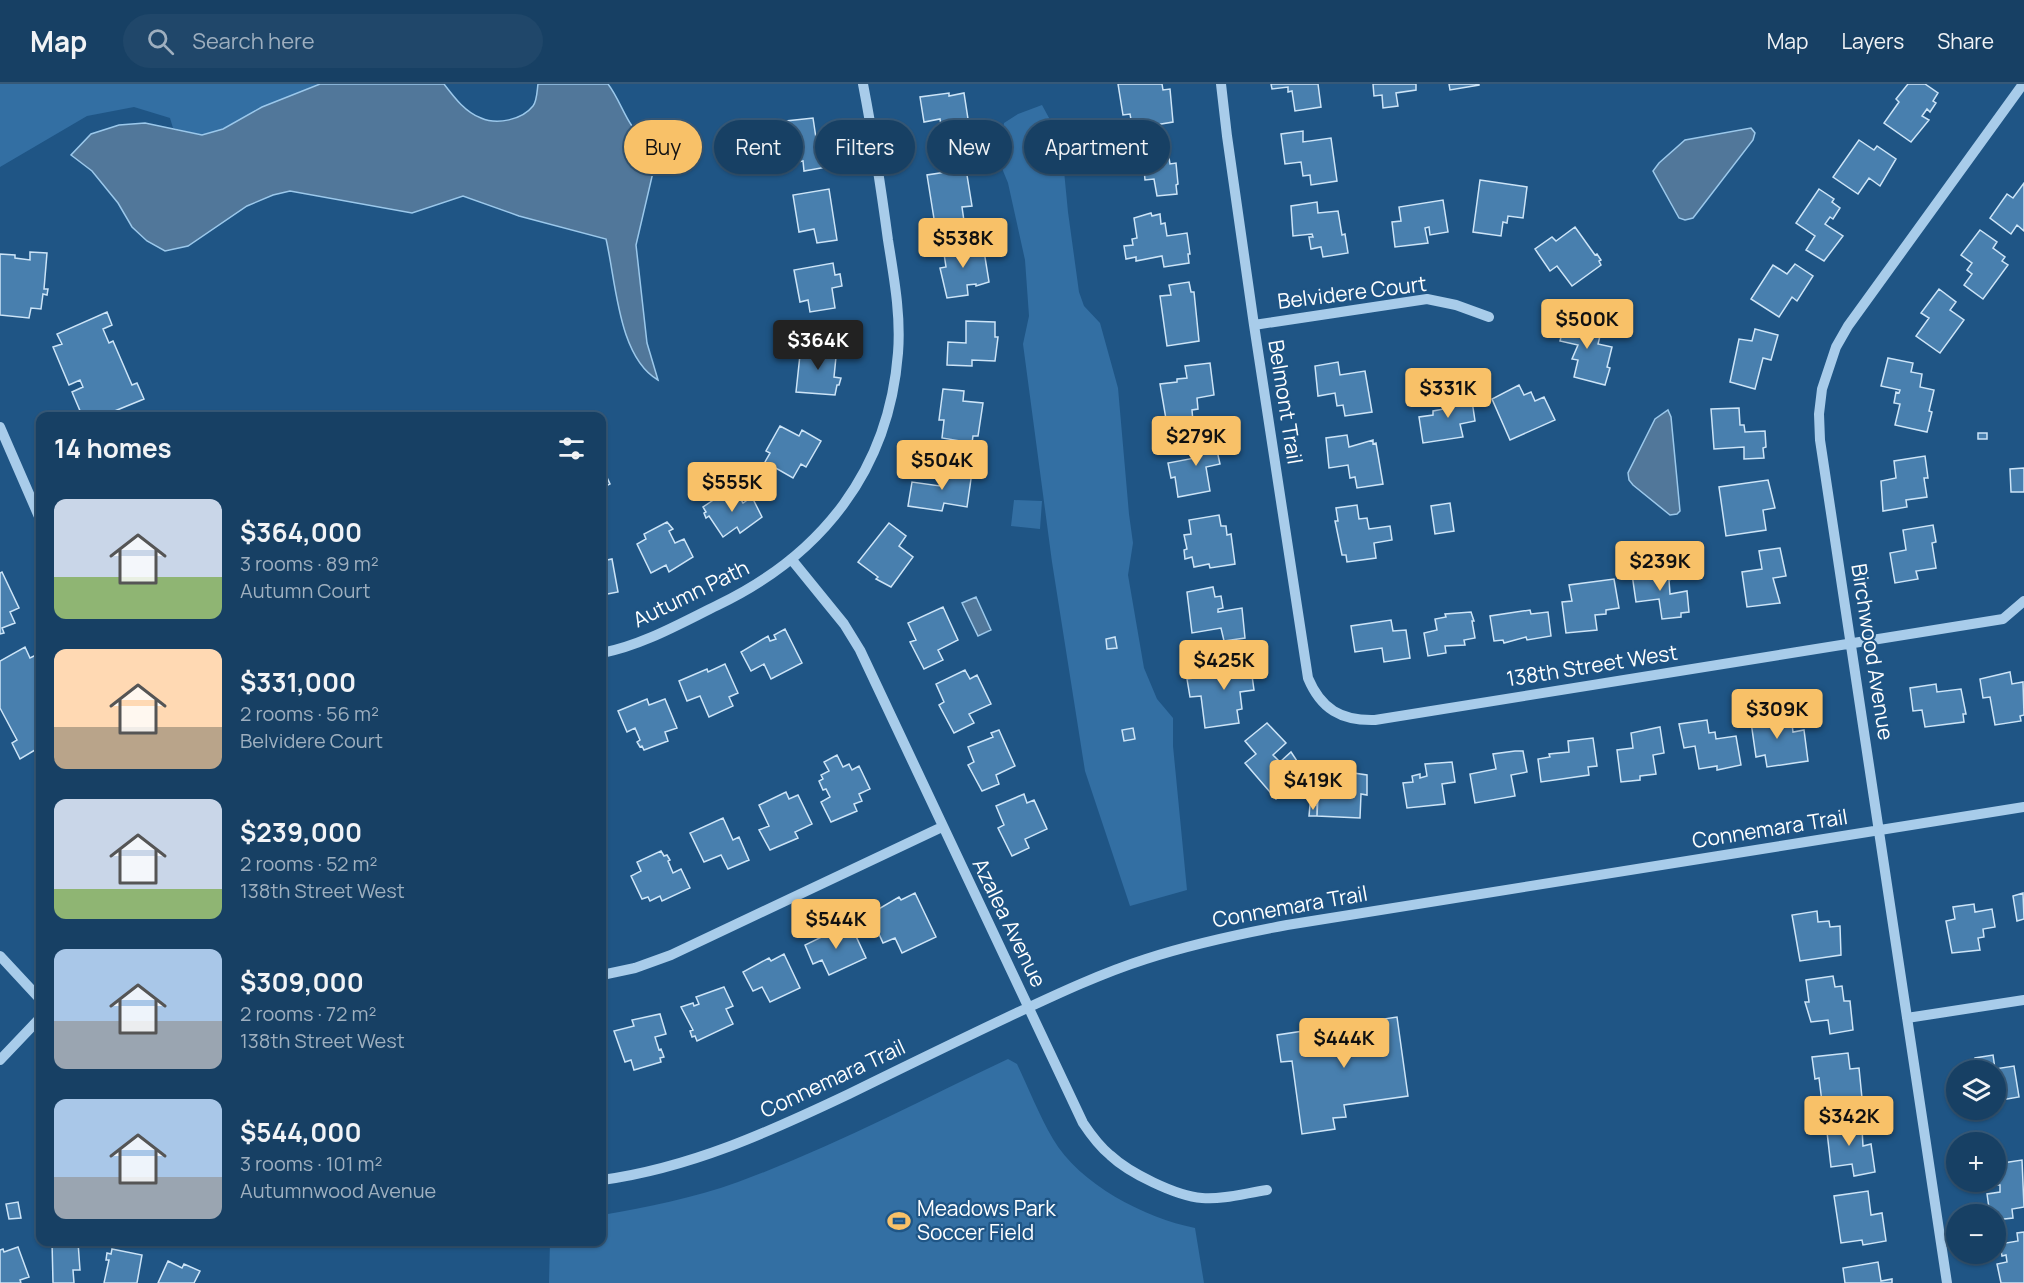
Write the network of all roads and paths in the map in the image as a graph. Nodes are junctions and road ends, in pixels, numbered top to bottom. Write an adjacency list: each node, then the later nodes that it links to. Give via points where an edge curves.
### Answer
1 (863, 84): 8 (street, Autumn Path, via 899,319 894,383 879,442 856,488 816,539)
2 (1221, 84): 5 (street, Belmont Trail)
3 (2023, 84): 10 (street, Birchwood Avenue, via 1848,326 1828,369 1819,414 1820,440)
4 (1490, 317): 5 (street, Belvidere Court, via 1427,299)
5 (1254, 325): 12 (street, Belmont Trail, via 1308,678 1319,699)
6 (0, 427): 7 (street)
7 (36, 510)
8 (792, 560): 11 (street, Autumn Path, via 741,594 642,641); 14 (street, Azalea Avenue, via 853,638)
9 (2024, 601): 10 (street, 138th Street West, via 2002,619)
10 (1852, 644): 12 (street, 138th Street West, via 1374,720); 15 (street, Birchwood Avenue)
11 (606, 652)
12 (1338, 714)
13 (2024, 807): 15 (street, Connemara Trail)
14 (942, 827): 17 (street, via 671,955); 20 (street, Azalea Avenue)
15 (1879, 831): 20 (street, Connemara Trail, via 1218,939 1125,966); 21 (street, Birchwood Avenue)
16 (0, 956): 18 (street)
17 (606, 974)
18 (36, 995)
19 (2024, 1000): 21 (street)
20 (1028, 1008): 24 (street, Connemara Trail, via 733,1146 673,1165); 25 (street, Azalea Avenue, via 1083,1123 1111,1156 1167,1189 1186,1195 1203,1198)
21 (1907, 1018): 26 (street, Birchwood Avenue)
22 (36, 1021): 23 (street)
23 (0, 1060)
24 (606, 1179)
25 (1267, 1190)
26 (1947, 1283)

